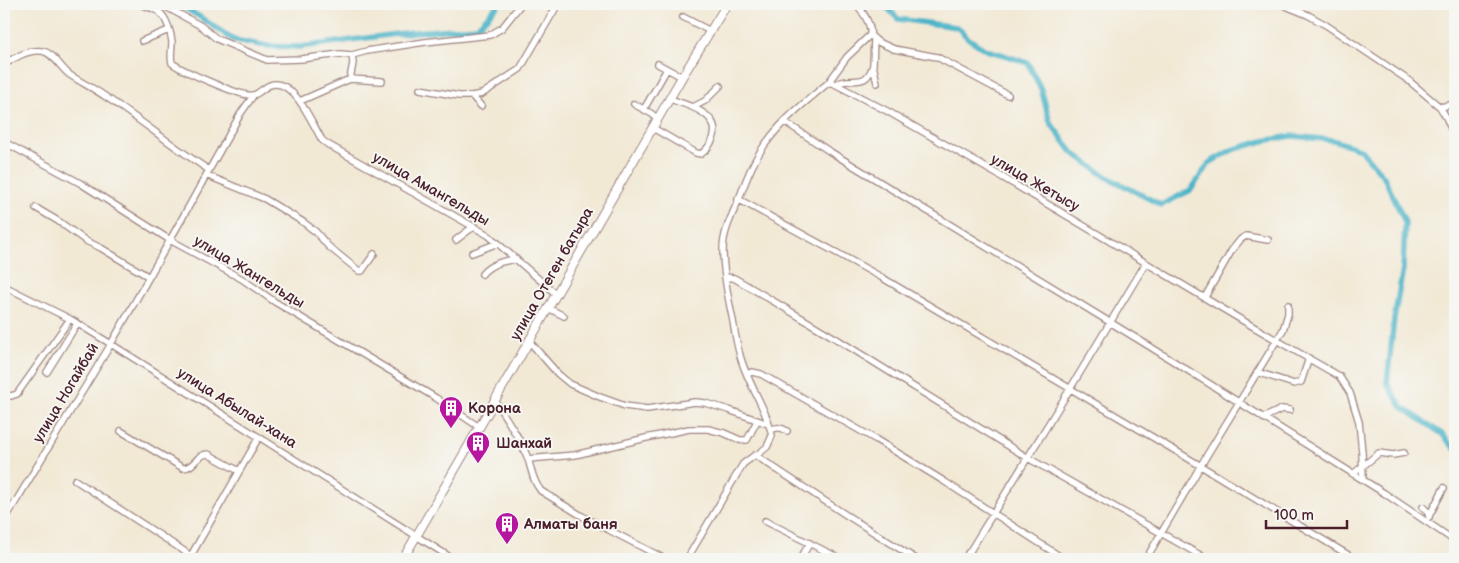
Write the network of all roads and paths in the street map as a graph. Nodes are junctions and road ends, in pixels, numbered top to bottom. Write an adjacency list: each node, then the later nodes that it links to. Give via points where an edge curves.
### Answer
1 (140, 4): 9 (street, via 158,11)
2 (161, 4): 13 (street, via 201,26 217,39 267,60)
3 (521, 4): 13 (street, via 502,28 490,34)
4 (558, 4): 28 (street, via 520,69 482,94)
5 (726, 4): 10 (main road, улица Отеген батыра)
6 (856, 4): 11 (street)
7 (1281, 4): 35 (street, via 1326,25 1408,80)
8 (683, 17): 10 (street)
9 (169, 30): 12 (street); 27 (street, via 172,63 198,78)
10 (710, 31): 18 (main road, улица Отеген батыра)
11 (872, 37): 16 (street); 21 (street, via 847,57); 26 (street, via 894,49 937,57)
12 (142, 41)
13 (352, 55): 19 (street)
14 (658, 64): 17 (street)
15 (4, 65): 42 (street, via 27,53 49,53 62,69 107,97)
16 (873, 65): 22 (street); 23 (street, via 863,80)
17 (667, 69): 18 (street); 36 (street)
18 (682, 77): 29 (main road, улица Отеген батыра)
19 (350, 79): 20 (street); 30 (street)
20 (382, 81)
21 (828, 83): 23 (street, улица Жетысу); 38 (street)
22 (877, 83)
23 (836, 84): 53 (street, улица Жетысу)
24 (720, 86): 34 (street, via 705,101)
25 (420, 89): 28 (street)
26 (1008, 95)
27 (253, 96): 30 (street, улица Амангельды, via 277,84 288,88); 42 (street, улица Ногайбай)
28 (472, 96): 33 (street)
29 (670, 99): 34 (street); 37 (main road, улица Отеген батыра)
30 (300, 101): 45 (street, улица Амангельды, via 327,144)
31 (634, 104): 36 (street)
32 (1455, 104): 35 (street)
33 (481, 106)
34 (693, 107): 39 (street, via 706,114 715,132 701,154)
35 (1440, 107): 40 (street)
36 (644, 110): 37 (street)
37 (658, 119): 39 (main road, улица Отеген батыра)
38 (785, 122): 43 (street, via 761,149); 64 (street)
39 (653, 128): 58 (main road, улица Отеген батыра)
40 (1455, 138)
41 (4, 142): 46 (street, улица Жангельды, via 80,183)
42 (208, 172): 46 (street, улица Ногайбай); 51 (street, via 265,199 316,232 359,271)
43 (738, 200): 56 (street, via 724,240); 73 (street, via 881,277)
44 (36, 208): 55 (street)
45 (475, 227): 47 (street); 49 (street, улица Амангельды)
46 (170, 240): 55 (street, улица Ногайбай); 80 (street, улица Жангельды, via 242,279)
47 (456, 240)
48 (1268, 240): 59 (street, via 1246,236 1242,239 1232,250)
49 (498, 243): 50 (street); 52 (street, улица Амангельды)
50 (472, 253)
51 (374, 254)
52 (516, 259): 54 (street, via 486,268); 58 (street, улица Амангельды)
53 (1146, 263): 59 (street, улица Жетысу); 64 (street)
54 (482, 274)
55 (149, 277): 68 (street, улица Ногайбай)
56 (725, 277): 72 (street, via 736,342); 87 (street, via 734,278 758,292)
57 (4, 286): 63 (street, улица Абылай-хана)
58 (556, 294): 61 (main road, улица Отеген батыра)
59 (1205, 297): 66 (street, улица Жетысу)
60 (1288, 305): 66 (street, via 1286,322)
61 (548, 308): 62 (street); 67 (main road, улица Отеген батыра)
62 (564, 316)
63 (70, 319): 65 (street, улица Абылай-хана); 74 (street, via 17,394)
64 (1111, 322): 73 (street); 76 (street)
65 (77, 324): 68 (street, улица Абылай-хана); 70 (street)
66 (1277, 340): 69 (street, улица Жетысу); 71 (street)
67 (529, 342): 75 (main road, улица Отеген батыра); 79 (street, via 570,384 625,406 648,409 706,402)
68 (111, 344): 84 (street, улица Абылай-хана); 98 (street, улица Ногайбай)
69 (1309, 358): 71 (street, via 1298,384); 90 (street, улица Жетысу, via 1339,376 1350,393 1359,422)
70 (47, 372)
71 (1257, 372): 76 (street)
72 (747, 374): 81 (street); 97 (street, via 761,374 875,439)
73 (1070, 390): 87 (street); 89 (street)
74 (4, 394)
75 (495, 401): 80 (main road, улица Отеген батыра); 88 (street)
76 (1238, 403): 78 (street); 89 (street)
77 (1290, 410): 78 (street, via 1282,409)
78 (1263, 418): 92 (street)
79 (757, 421): 81 (street); 88 (street, via 751,435 744,441 708,429 689,429 575,455)
80 (479, 427): 102 (main road, улица Отеген батыра)
81 (769, 427): 83 (street); 86 (street, via 770,442)
82 (121, 431): 91 (street, via 183,468 191,467 200,456 208,454)
83 (787, 431)
84 (259, 437): 91 (street); 102 (street, улица Абылай-хана)
85 (1404, 453): 90 (street, via 1379,453)
86 (758, 456): 110 (street, via 743,464); 113 (street)
87 (1028, 458): 97 (street); 101 (street)
88 (528, 459): 109 (street, via 536,486 547,495)
89 (1200, 466): 101 (street); 119 (street)
90 (1363, 466): 92 (street); 94 (street, улица Жетысу)
91 (239, 471): 106 (street)
92 (1353, 474): 94 (street)
93 (75, 480): 106 (street)
94 (1364, 480): 99 (street)
95 (1444, 488): 99 (street)
96 (1423, 507): 99 (street)
97 (993, 513): 105 (street); 116 (street)
98 (4, 521)
99 (1430, 521): 103 (street)
100 (765, 522): 104 (street)
101 (1161, 532): 117 (street); 118 (street)
102 (417, 536): 107 (main road, улица Отеген батыра); 108 (street, улица Абылай-хана)
103 (1455, 540)
104 (810, 543): 111 (street); 112 (street)
105 (968, 553): 114 (street); 115 (street)
106 (190, 558)
107 (403, 559)
108 (453, 559)
109 (665, 559)
110 (687, 559)
111 (800, 559)
112 (841, 559)
113 (916, 559)
114 (965, 559)
115 (979, 559)
116 (1064, 559)
117 (1146, 559)
118 (1206, 559)
119 (1355, 559)

